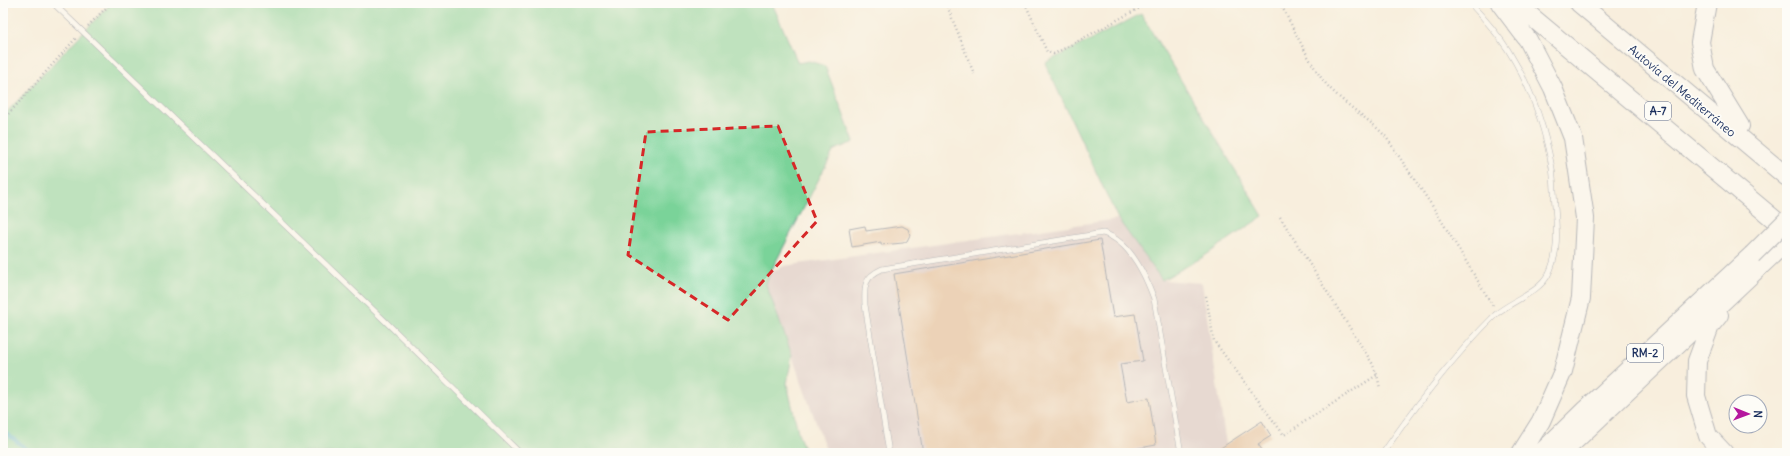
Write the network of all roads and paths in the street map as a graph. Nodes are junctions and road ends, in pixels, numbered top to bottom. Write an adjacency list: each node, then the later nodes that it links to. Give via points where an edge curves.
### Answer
1 (53, 3): 14 (lane)
2 (111, 3): 14 (path)
3 (946, 3): 15 (path)
4 (1025, 3): 5 (path, via 1047,52 1054,54)
5 (1149, 3)
6 (1280, 3): 26 (path, via 1320,77 1341,99 1386,137)
7 (1470, 3): 26 (lane, via 1508,50 1528,90 1544,131 1552,169 1557,242 1554,260 1547,277 1531,292)
8 (1500, 3): 33 (highway, via 1528,40 1553,88 1573,138 1585,218 1581,298 1563,371 1541,422)
9 (1515, 3): 22 (highway)
10 (1529, 3): 21 (highway, A-7)
11 (1579, 3): 19 (highway, Autovía del Mediterráneo / A-7)
12 (1596, 3): 17 (highway, via 1658,59)
13 (1707, 3): 17 (highway, via 1700,42 1705,69)
14 (83, 31): 16 (path); 29 (lane)
15 (974, 74)
16 (3, 120)
17 (1740, 126): 18 (highway)
18 (1787, 163)
19 (1787, 177)
20 (1280, 217): 27 (path, via 1372,363)
21 (1787, 219): 24 (highway, RM-2, bridge)
22 (1787, 230)
23 (1787, 241): 24 (highway, RM-2)
24 (1757, 260): 34 (highway, RM-2, via 1586,409); 35 (highway, RM-2); 36 (highway, via 1710,326 1697,361 1696,396 1708,436)
25 (1206, 296): 27 (path, via 1214,341 1284,435)
26 (1497, 313): 32 (lane, via 1460,350 1414,408)
27 (1377, 375): 28 (path)
28 (1380, 388)
29 (520, 453)
30 (889, 453): 31 (lane, via 865,305 866,284 872,274 882,269 1103,233 1120,242 1147,280 1154,299)
31 (1181, 453)
32 (1383, 453)
33 (1521, 453)
34 (1541, 453)
35 (1562, 453)
36 (1724, 453)

